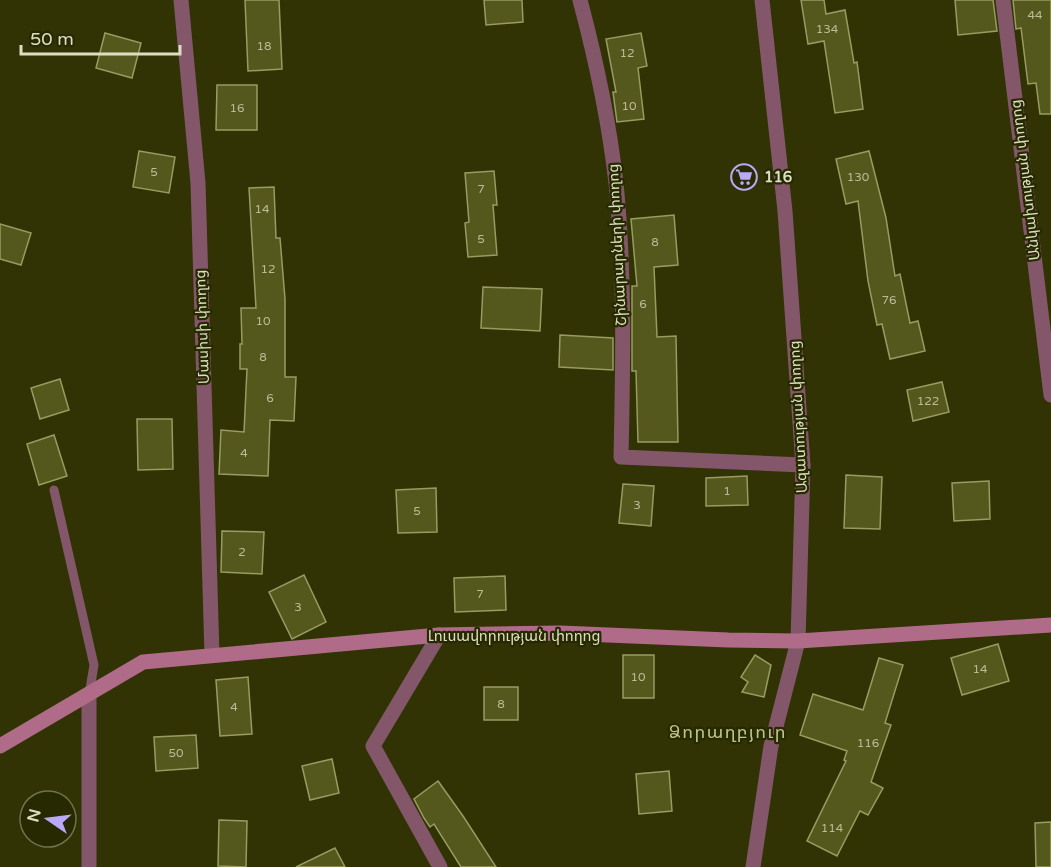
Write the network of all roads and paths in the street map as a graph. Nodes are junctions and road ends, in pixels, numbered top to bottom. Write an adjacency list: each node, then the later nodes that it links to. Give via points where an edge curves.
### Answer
1 (181, 0): 11 (street, Մասիսի փողոց, via 198,183)
2 (580, 0): 6 (street, Շինարարների փողոց, via 596,62 616,183 622,290 621,457)
3 (762, 0): 6 (street, Ազատության փողոց, via 785,211)
4 (1003, 0): 5 (street, Անկախության փողոց)
5 (1051, 395)
6 (803, 465): 10 (street, Ազատության փողոց)
7 (54, 490): 12 (lane, via 94,665)
8 (1051, 625): 10 (main road, Լուսավորության փողոց)
9 (439, 635): 10 (main road, Լուսավորության փողոց, via 560,633); 11 (main road, Լուսավորության փողոց); 15 (street, via 373,746)
10 (798, 641): 16 (street, Ազատության փողոց, via 771,746)
11 (212, 655): 12 (main road, Լուսավորության փողոց, via 143,662)
12 (89, 695): 13 (main road, Լուսավորության փողոց); 14 (street)
13 (0, 746)
14 (89, 867)
15 (440, 867)
16 (753, 867)

